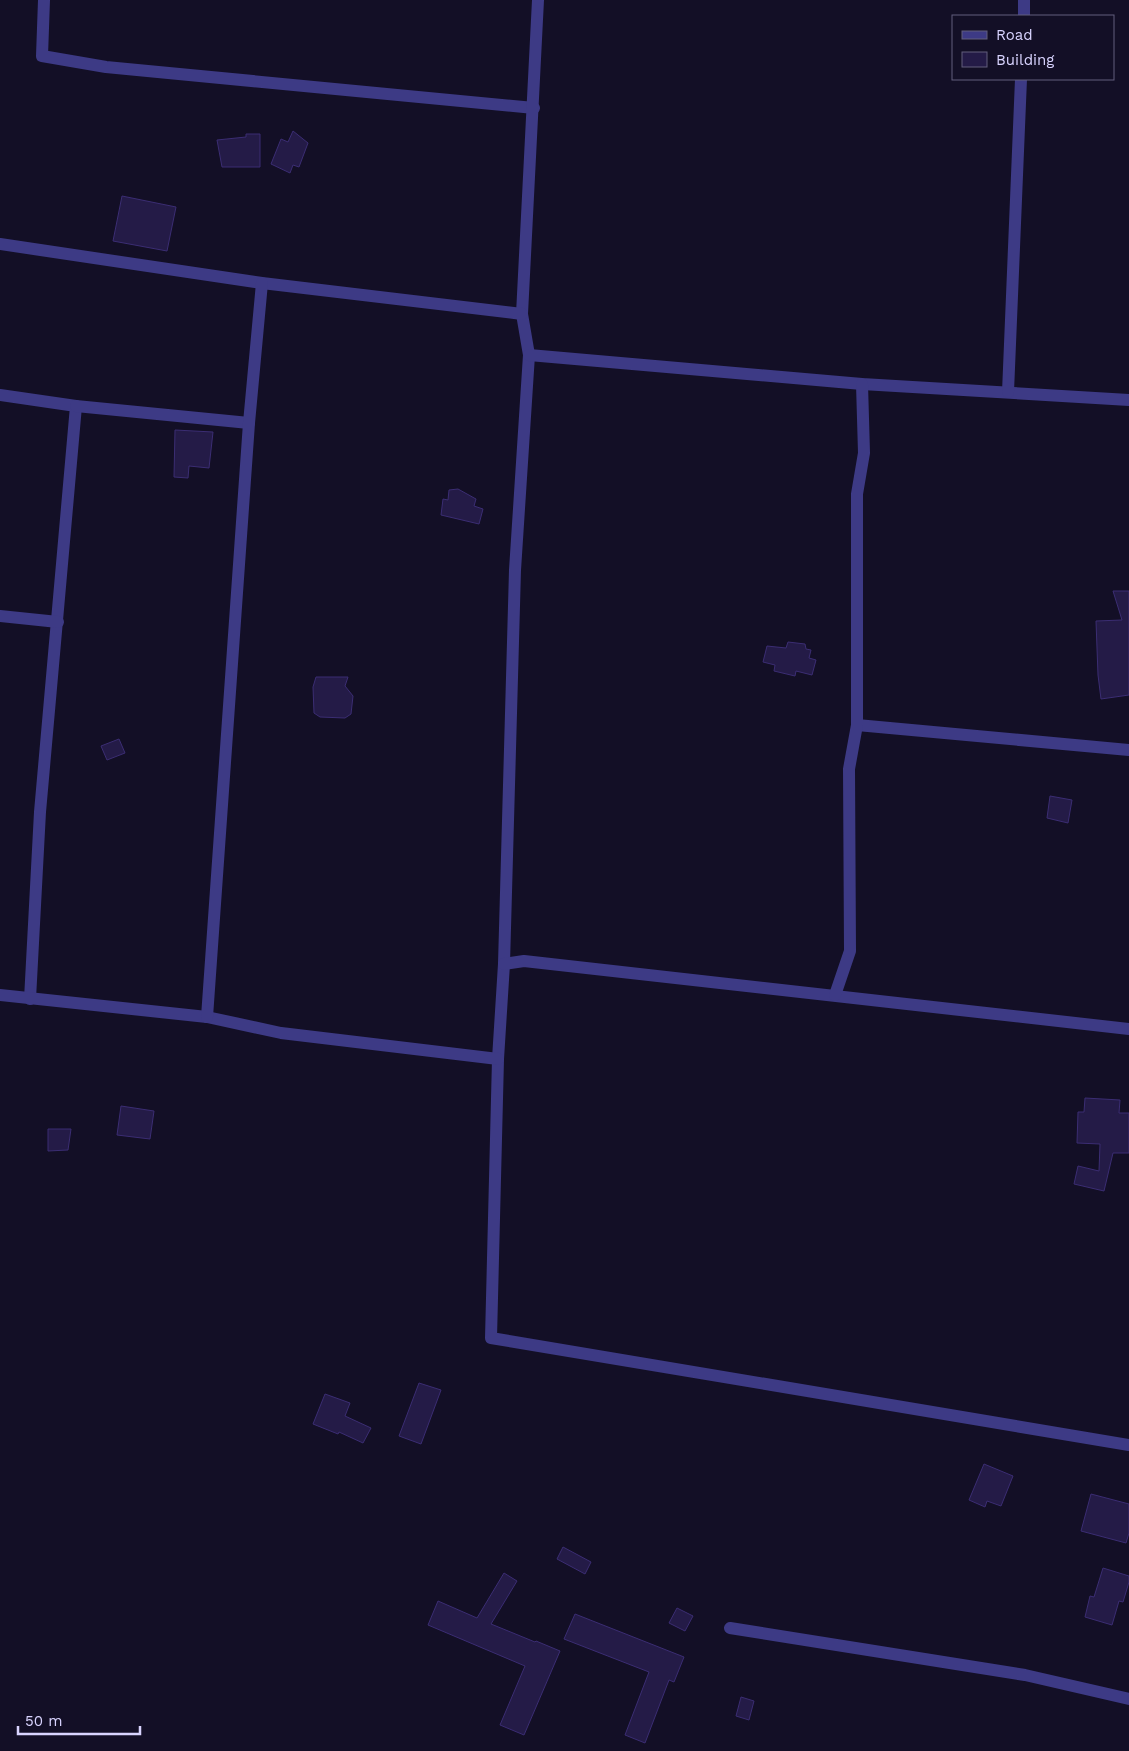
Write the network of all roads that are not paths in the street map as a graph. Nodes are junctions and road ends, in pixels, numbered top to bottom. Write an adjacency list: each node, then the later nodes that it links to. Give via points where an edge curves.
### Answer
1 (44, 0): 6 (street, via 42,56 106,67)
2 (538, 0): 6 (street)
3 (1024, 0): 4 (street)
4 (1024, 15)
5 (1021, 80): 12 (street)
6 (534, 108): 9 (street)
7 (0, 244): 8 (street)
8 (262, 282): 9 (street); 16 (street)
9 (522, 314): 10 (street)
10 (530, 355): 11 (street); 21 (street, via 515,570)
11 (862, 384): 12 (street); 19 (street, via 864,453 857,494)
12 (1008, 392): 14 (street)
13 (0, 395): 15 (street)
14 (1129, 400)
15 (76, 406): 16 (street); 18 (street)
16 (250, 423): 25 (street)
17 (0, 616): 18 (street)
18 (58, 622): 24 (street, via 40,812)
19 (857, 725): 20 (street); 23 (street, via 849,769 850,951)
20 (1129, 750)
21 (504, 964): 23 (street, via 524,961); 27 (street)
22 (0, 995): 24 (street)
23 (834, 995): 26 (street)
24 (30, 999): 25 (street)
25 (208, 1017): 27 (street, via 281,1033)
26 (1129, 1028)
27 (498, 1060): 28 (street, via 491,1338)
28 (1129, 1445)
29 (730, 1628): 30 (street, via 1025,1675)
30 (1129, 1699)

